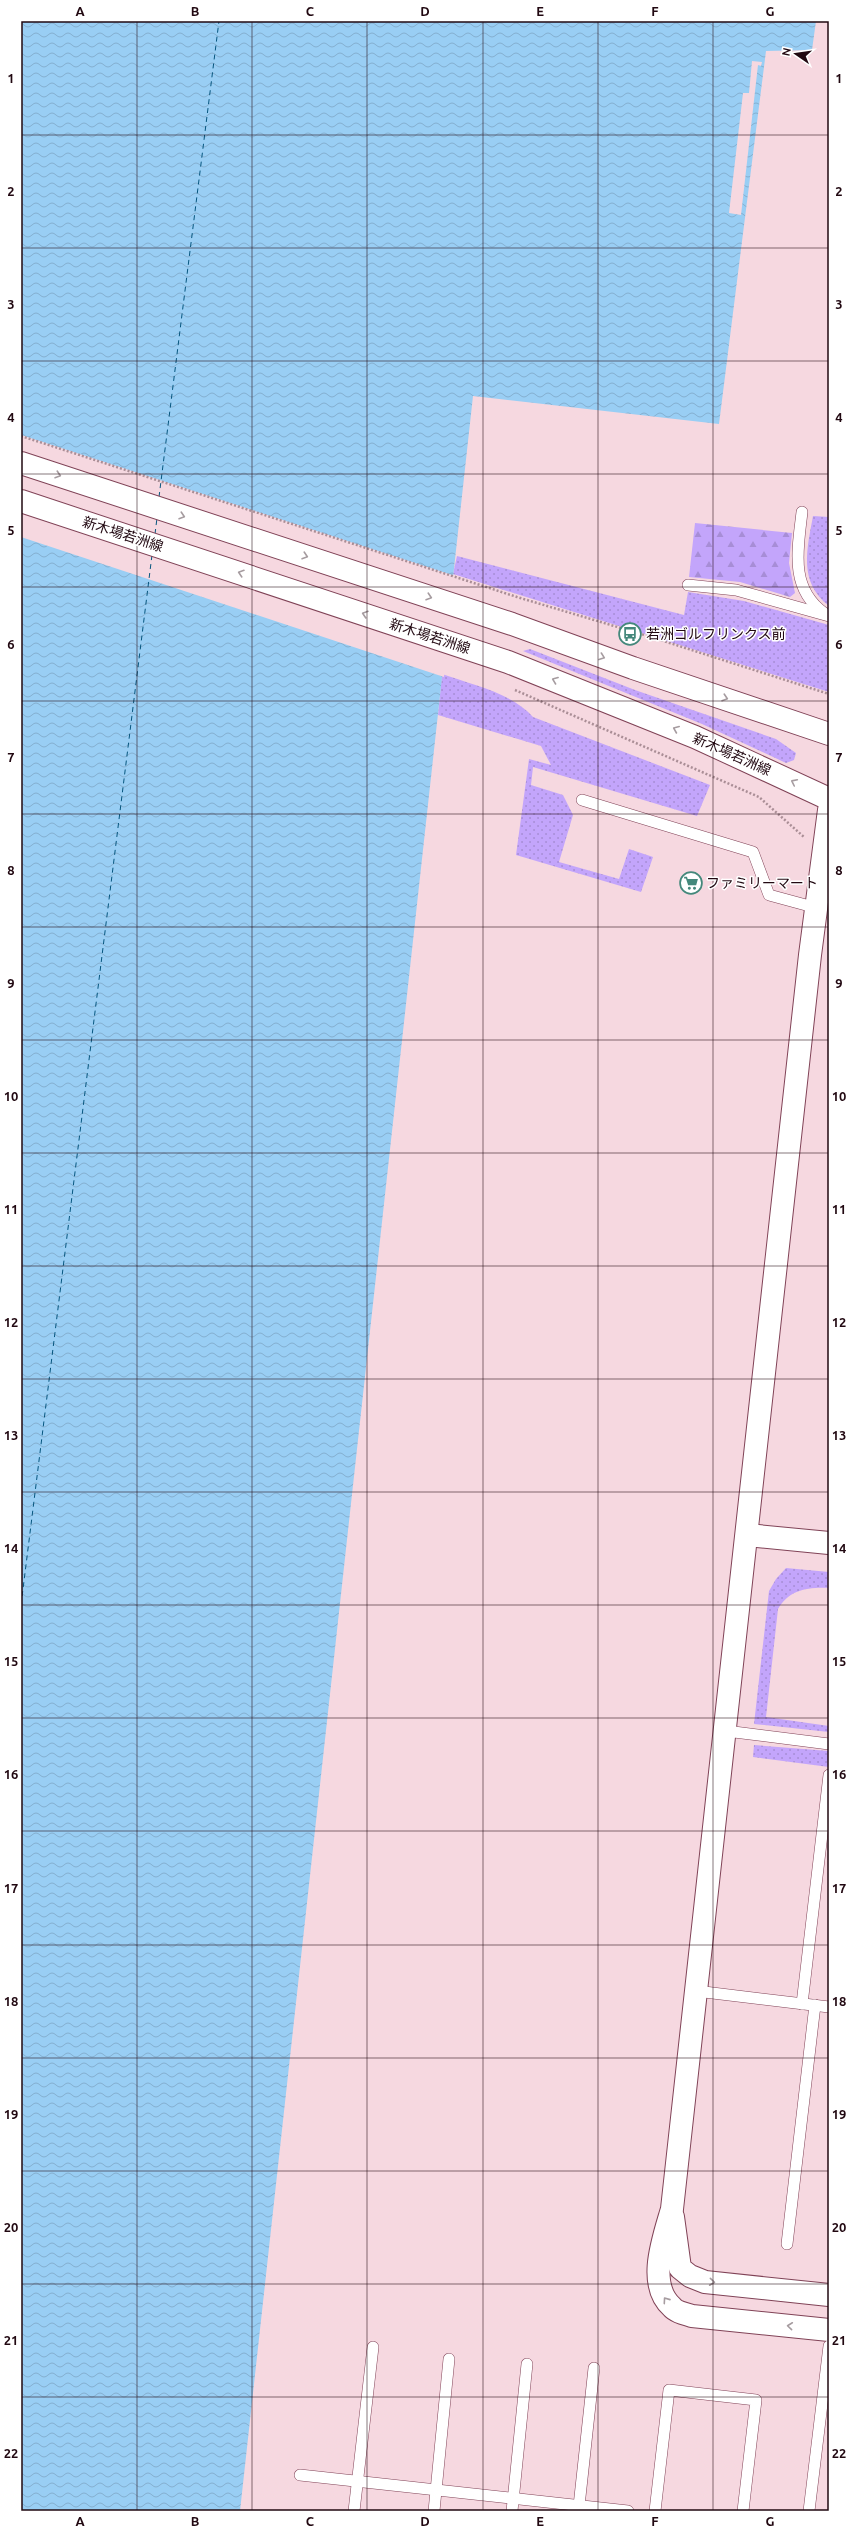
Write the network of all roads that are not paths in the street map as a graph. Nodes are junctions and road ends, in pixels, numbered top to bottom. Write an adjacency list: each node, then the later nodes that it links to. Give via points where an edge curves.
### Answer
1 (21, 463): 6 (street, one-way to 6, via 512,624)
2 (21, 501): 7 (street, 新木場若洲線, one-way to 2, via 680,731 508,662)
3 (802, 512): 5 (lane, via 799,578 814,605)
4 (688, 585): 5 (lane, via 736,590)
5 (828, 615)
6 (829, 734)
7 (829, 799)
8 (582, 800): 10 (lane, via 753,852 769,896)
9 (829, 810): 10 (street)
10 (816, 908): 11 (street)
11 (747, 1535): 12 (street); 13 (street)
12 (829, 1543)
13 (726, 1731): 14 (lane); 16 (street)
14 (829, 1744)
15 (829, 1775): 17 (lane)
16 (696, 1991): 17 (lane); 20 (street)
17 (802, 2004): 18 (lane)
18 (815, 2005): 19 (lane); 21 (lane)
19 (829, 2007)
20 (672, 2210): 22 (street, one-way to 22, via 680,2268 690,2276 705,2282); 23 (street, one-way to 20, via 692,2316 672,2308 662,2293 659,2272 662,2243)
21 (787, 2244)
22 (829, 2295)
23 (829, 2330)
24 (829, 2346): 41 (lane)
25 (373, 2347): 30 (lane)
26 (450, 2359): 31 (lane)
27 (528, 2364): 32 (lane)
28 (594, 2368): 33 (lane)
29 (300, 2475): 30 (lane)
30 (357, 2481): 31 (lane); 35 (lane)
31 (436, 2490): 32 (lane); 36 (lane)
32 (513, 2498): 33 (lane); 37 (lane)
33 (579, 2506): 34 (lane)
34 (603, 2510): 38 (lane)
35 (354, 2511)
36 (434, 2511)
37 (512, 2511)
38 (628, 2511)
39 (655, 2511): 40 (lane, via 669,2390 756,2400)
40 (743, 2511)
41 (809, 2511)

